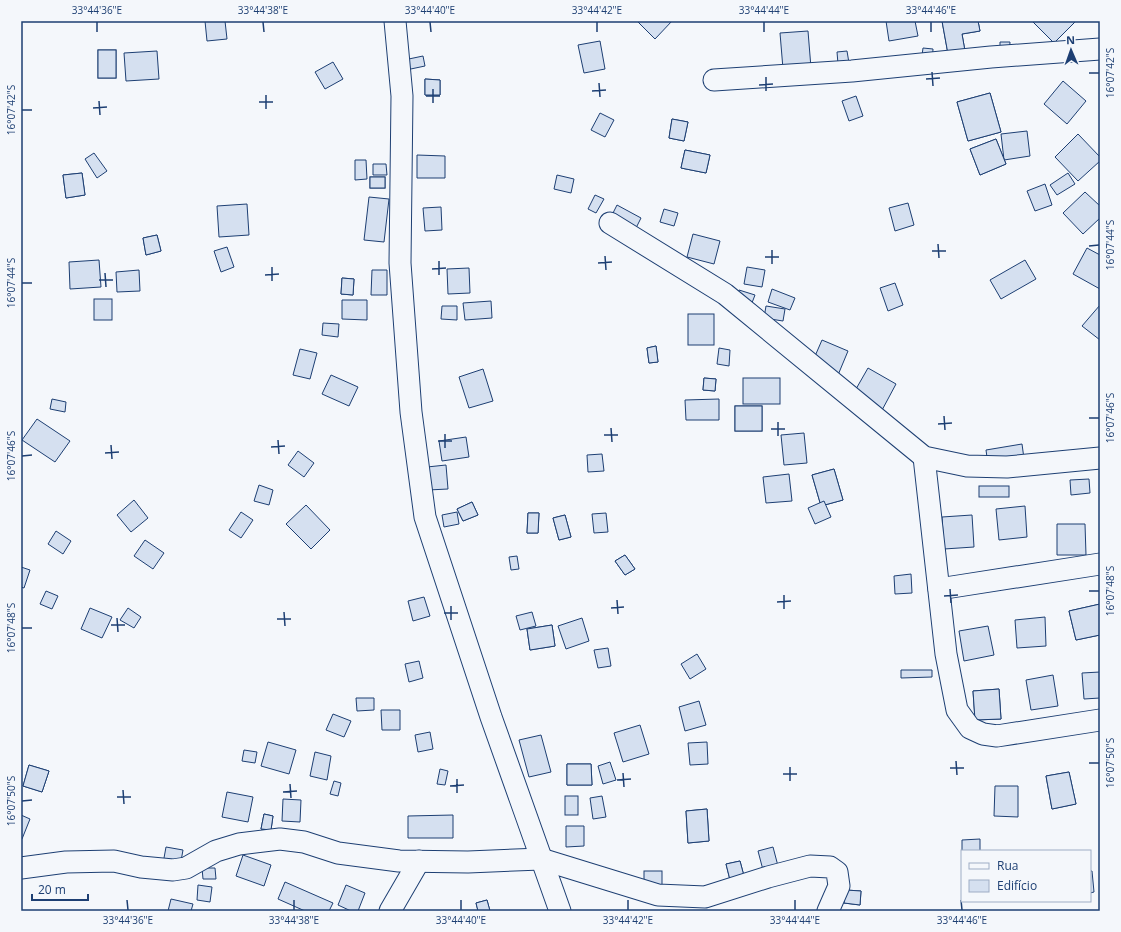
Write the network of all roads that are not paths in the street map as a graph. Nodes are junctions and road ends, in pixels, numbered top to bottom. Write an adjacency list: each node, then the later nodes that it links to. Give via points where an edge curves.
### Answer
1 (395, 21): 10 (street, via 402,96 400,263 411,412 425,516)
2 (1100, 49): 3 (street, via 852,71)
3 (714, 80)
4 (610, 223): 5 (street, via 725,294)
5 (924, 457): 6 (street, via 967,466 1007,467); 8 (street)
6 (1100, 458)
7 (1100, 564): 8 (street)
8 (939, 589): 9 (street, via 946,654 957,710 970,728 982,734 997,736)
9 (1100, 720)
10 (541, 860): 11 (street); 14 (street); 15 (street, via 658,895 705,897 810,866 830,867 837,872 839,886)
11 (419, 861): 12 (street, via 338,853 304,842 280,839 239,844 216,851 186,868 173,870 114,861 66,862); 13 (street)
12 (21, 868)
13 (390, 911)
14 (560, 911)
15 (828, 911)

